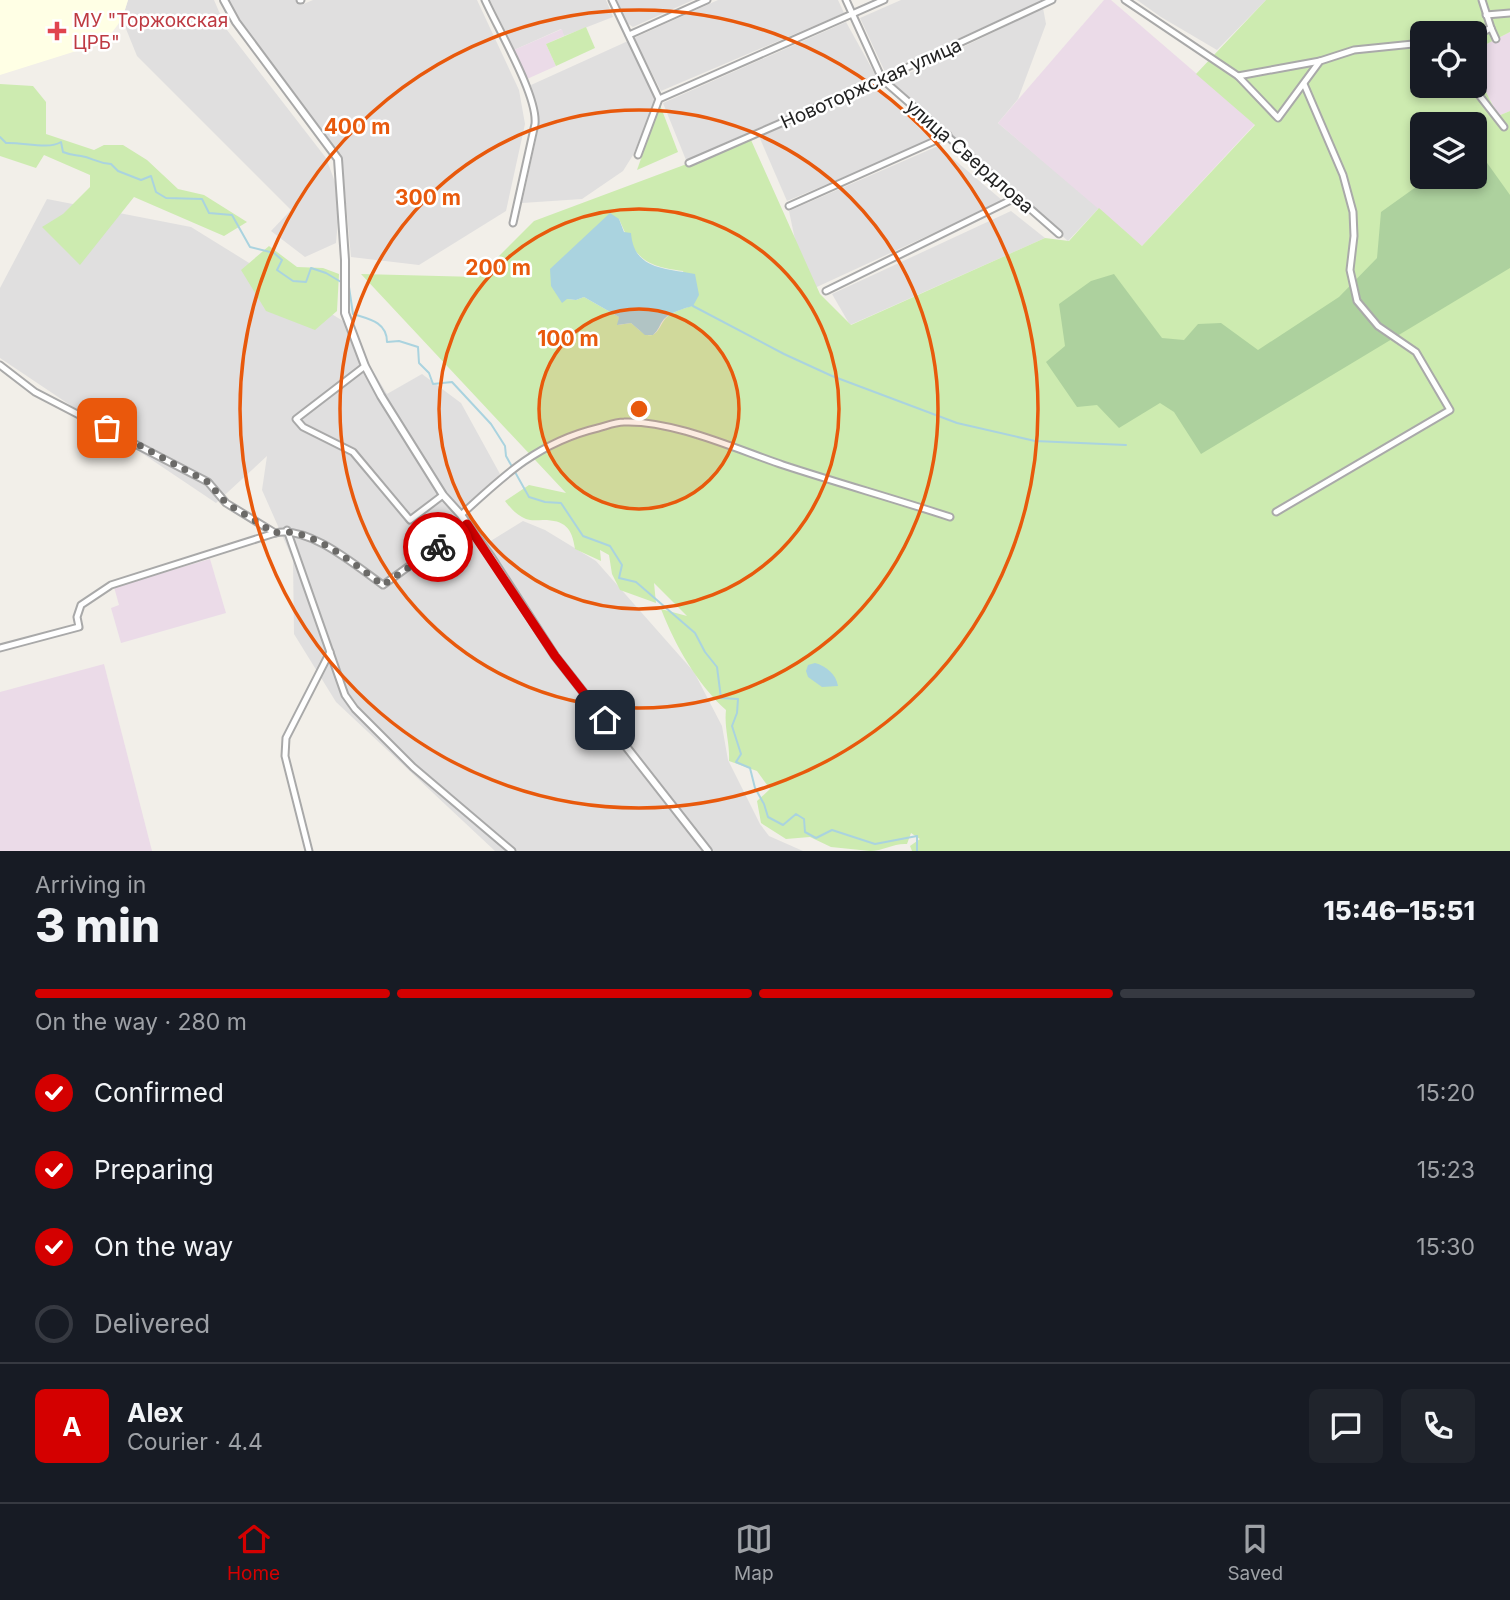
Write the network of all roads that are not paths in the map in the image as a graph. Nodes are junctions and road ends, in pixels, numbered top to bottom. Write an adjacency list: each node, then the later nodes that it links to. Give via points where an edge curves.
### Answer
1 (223, 0): 34 (street, via 338,159 347,321)
2 (485, 0): 30 (street, via 533,102 535,118)
3 (612, 0): 15 (street)
4 (708, 0): 15 (street)
5 (846, 0): 10 (street, улица Свердлова)
6 (884, 0): 10 (street)
7 (1052, 0): 20 (street, Новоторжская улица)
8 (1125, 0): 19 (street)
9 (1482, 0): 12 (street)
10 (852, 13): 20 (street, улица Свердлова); 23 (street)
11 (1510, 13): 12 (street)
12 (1486, 15): 13 (street)
13 (1491, 28): 14 (street); 16 (street)
14 (1487, 30)
15 (629, 35): 23 (street)
16 (1496, 39)
17 (1410, 44): 18 (street, via 1354,50)
18 (1320, 61): 19 (street); 21 (street)
19 (1238, 76): 21 (street, via 1278,118)
20 (882, 79): 25 (street, улица Свердлова); 27 (street, Новоторжская улица)
21 (1304, 84): 36 (street, via 1343,175 1353,212 1350,270 1357,301 1378,326 1416,352 1450,411)
22 (1481, 98): 24 (street)
23 (659, 99): 26 (street)
24 (1504, 127)
25 (948, 135): 28 (street, улица Свердлова); 29 (street)
26 (638, 155)
27 (689, 163)
28 (1017, 197): 31 (street, улица Свердлова); 32 (street)
29 (789, 206)
30 (513, 223)
31 (1059, 234)
32 (826, 291)
33 (0, 365): 41 (street, via 35,391 208,482 226,503)
34 (365, 366): 35 (street); 35 (street, via 296,419 354,452 410,520)
35 (443, 495): 37 (street)
36 (1276, 512)
37 (461, 515): 38 (street, via 531,454 579,432 622,422 678,430); 39 (street)
38 (950, 517)
39 (467, 524): 40 (street, via 383,585 329,547); 46 (street, via 555,656)
40 (288, 530): 41 (street); 43 (street)
41 (275, 533): 42 (street, via 111,585 80,605 79,627)
42 (0, 648)
43 (330, 652): 44 (street, via 286,738 285,756); 45 (street, via 345,695 355,709 413,767)
44 (309, 851)
45 (513, 851)
46 (708, 851)

